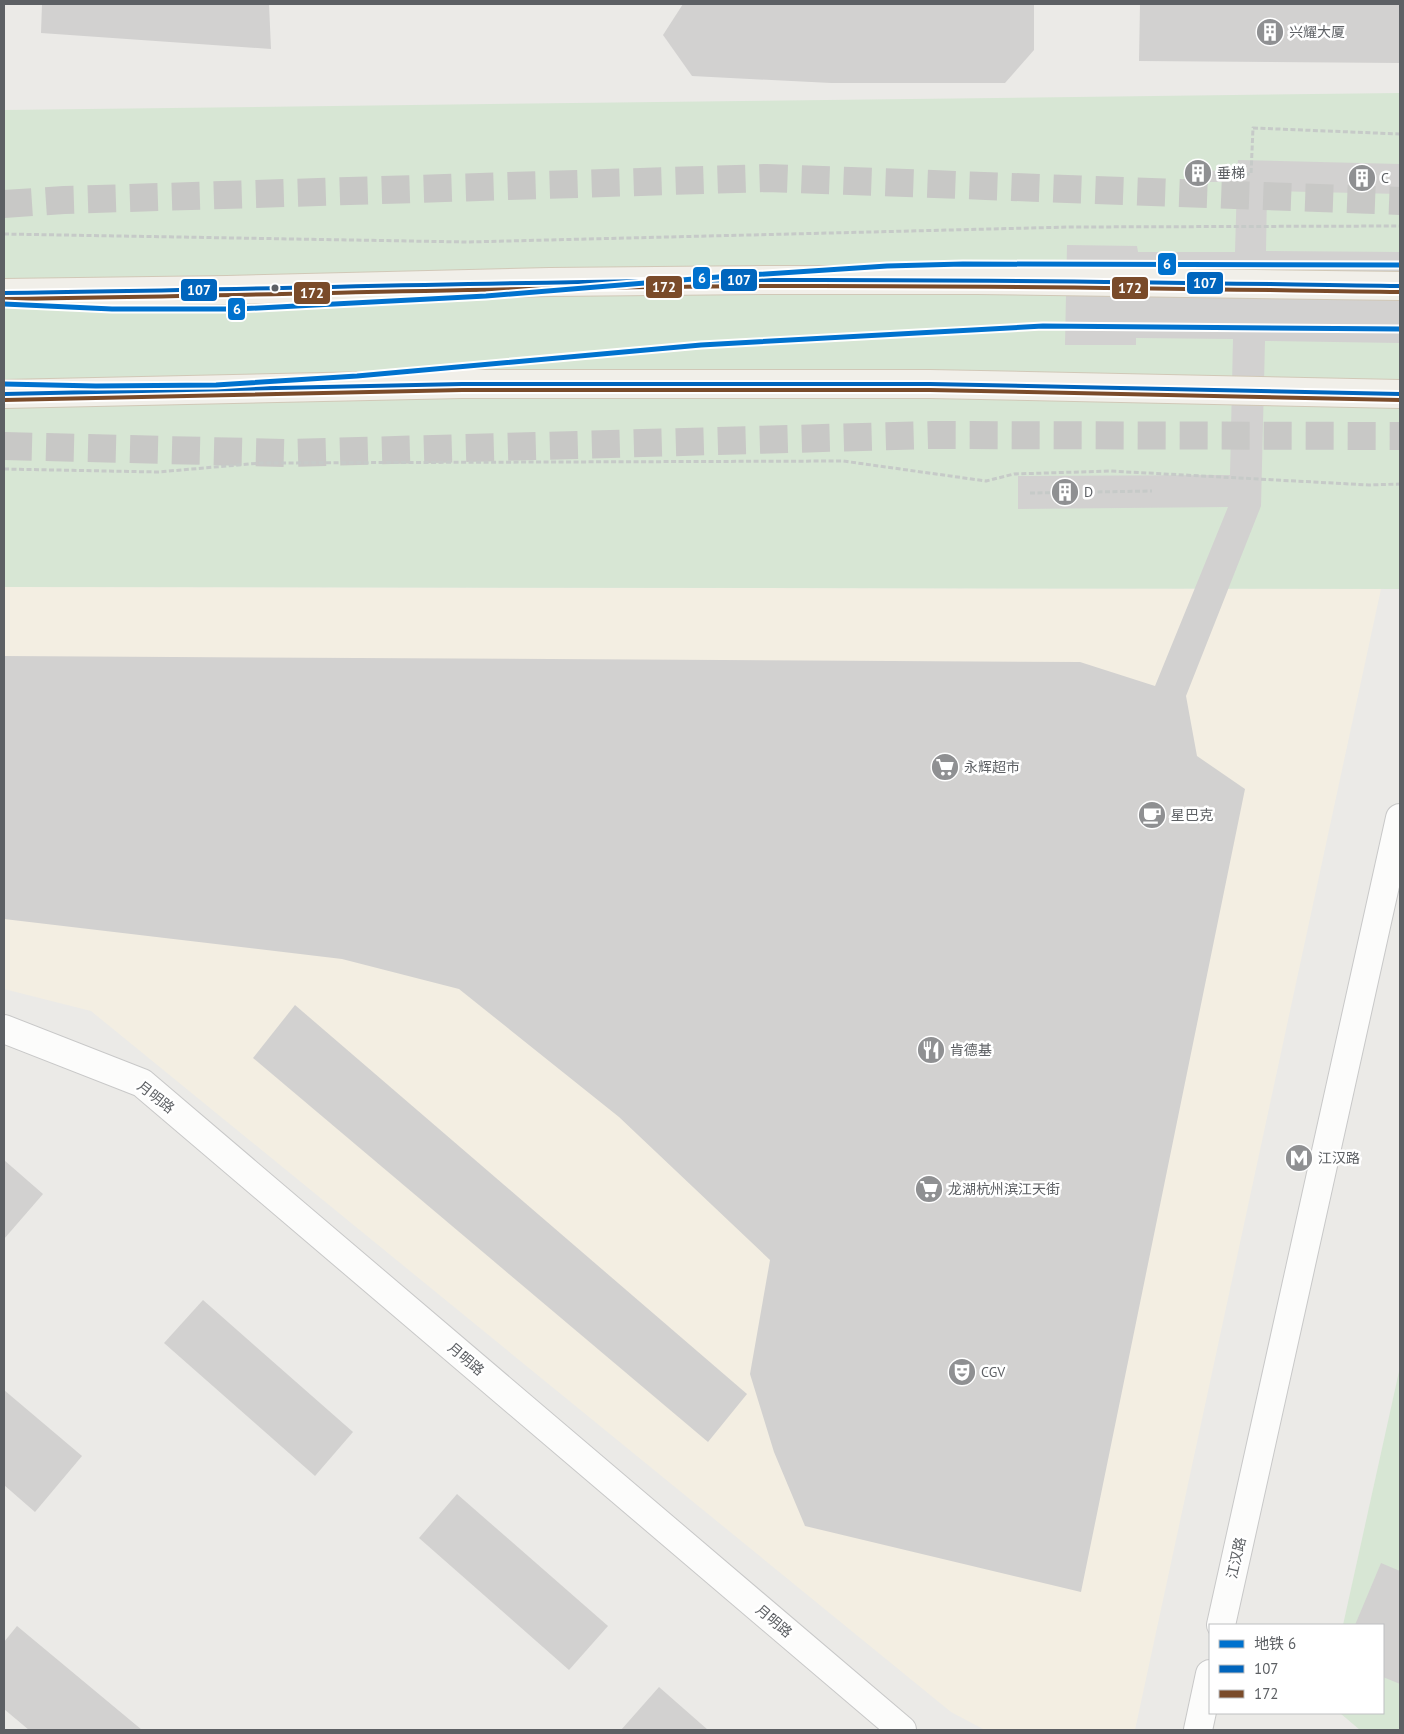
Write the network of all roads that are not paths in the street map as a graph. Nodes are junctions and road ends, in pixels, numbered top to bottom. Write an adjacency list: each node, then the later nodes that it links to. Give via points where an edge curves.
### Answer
1 (1400, 286): 2 (main road, via 767,280)
2 (4, 293)
3 (4, 394): 4 (main road, via 462,384 930,384)
4 (1400, 394)
5 (1400, 818): 7 (street, 江汉路)
6 (4, 1029): 9 (street, 月明路, via 142,1083)
7 (1221, 1624)
8 (1209, 1679): 10 (street)
9 (902, 1730)
10 (1198, 1730)

